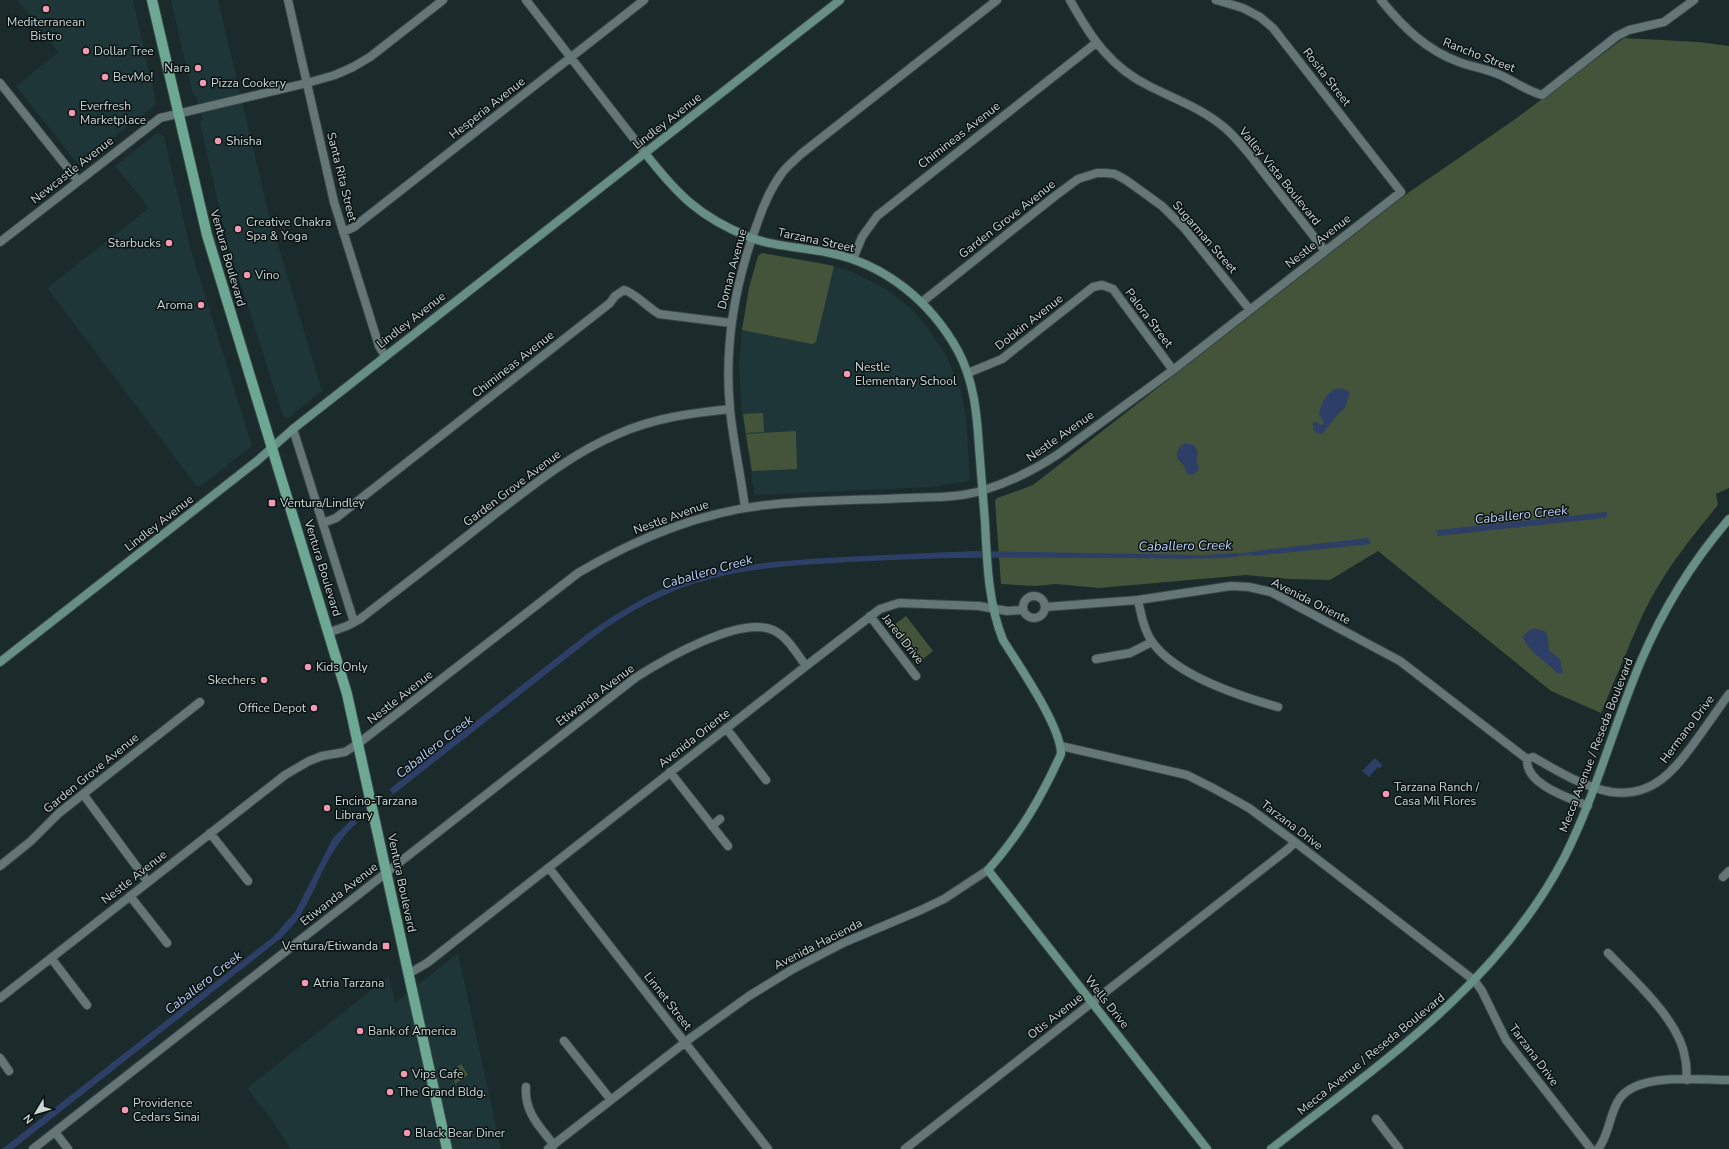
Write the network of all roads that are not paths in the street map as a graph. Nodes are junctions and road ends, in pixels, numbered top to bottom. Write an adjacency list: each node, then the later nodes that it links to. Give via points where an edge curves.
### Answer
1 (152, 0): 16 (main road, Ventura Boulevard)
2 (288, 0): 15 (street, Santa Rita Street)
3 (443, 0): 15 (street, Newcastle Avenue, via 370,57 335,75)
4 (526, 0): 13 (street, Tarzana Street)
5 (644, 0): 13 (street, Hesperia Avenue)
6 (840, 0): 17 (street, Lindley Avenue)
7 (997, 0): 22 (street, Doman Avenue, via 797,158 783,172 766,199)
8 (1070, 0): 12 (street, Valley Vista Boulevard)
9 (1216, 0): 20 (street, Rosita Street, via 1260,16 1273,28)
10 (1382, 0): 11 (street, Rancho Street, via 1395,18 1432,49 1458,62 1499,74 1538,94 1545,93 1617,36 1630,30 1664,22)
11 (1694, 0)
12 (1096, 43): 24 (street, Valley Vista Boulevard, via 1125,72 1149,87 1199,110 1226,129 1251,156); 25 (street, Chimineas Avenue, via 877,216 862,237)
13 (570, 58): 17 (street, Tarzana Street); 21 (street, Hesperia Avenue, via 354,227)
14 (0, 83): 19 (street)
15 (307, 83): 16 (street, Newcastle Avenue); 21 (street, Santa Rita Street)
16 (178, 113): 19 (street, Newcastle Avenue, via 155,121); 35 (main road, Ventura Boulevard, via 207,235)
17 (645, 153): 22 (street, Tarzana Street, via 676,191 700,212); 30 (street, Lindley Avenue)
18 (1115, 174): 27 (street, Garden Grove Avenue, via 1097,173 1078,180); 28 (street, Sugarman Street, via 1162,206 1185,229)
19 (78, 181): 23 (street, Newcastle Avenue)
20 (1401, 192): 24 (street, Nestle Avenue)
21 (343, 232): 30 (street, Santa Rita Street, via 379,346)
22 (751, 238): 25 (street, Tarzana Street); 29 (street, Doman Avenue)
23 (0, 242)
24 (1325, 251): 28 (street, Nestle Avenue)
25 (853, 259): 27 (street, Tarzana Street, via 892,278)
26 (1102, 285): 31 (street, Palora Street, via 1113,289); 32 (street, Dobkin Avenue, via 1093,287 1002,359)
27 (922, 302): 32 (street, Tarzana Street, via 946,331)
28 (1250, 310): 31 (street, Nestle Avenue)
29 (731, 322): 33 (street, Doman Avenue, via 728,364); 39 (street, Chimineas Avenue, via 659,314 630,291 624,290 342,513)
30 (385, 356): 34 (street, Lindley Avenue)
31 (1173, 370): 36 (street, Nestle Avenue, via 1057,455 1023,475)
32 (968, 373): 36 (street, Tarzana Street, via 977,418)
33 (730, 409): 37 (street, Doman Avenue); 45 (street, Garden Grove Avenue, via 687,414 651,422 585,449 549,472)
34 (293, 429): 35 (street, Lindley Avenue); 39 (street, Ventura Boulevard)
35 (271, 448): 46 (main road, Ventura Boulevard); 49 (street, Lindley Avenue)
36 (983, 491): 37 (street, Nestle Avenue, via 946,497 776,504); 42 (street, Tarzana Street)
37 (745, 508): 56 (street, Nestle Avenue, via 690,521 646,537 578,573)
38 (1729, 519): 61 (street, Mecca Avenue / Reseda Boulevard, via 1686,574 1655,631 1640,663)
39 (323, 523): 45 (street, Ventura Boulevard)
40 (1138, 600): 41 (street, Avenida Oriente); 47 (street, via 1146,631); 58 (street, Avenida Oriente, via 1231,586 1271,592 1400,661)
41 (1045, 607): 43 (street, Avenida Oriente, via 1043,613 1036,618 1029,617); 43 (street, via 1042,600 1032,596 1026,600)
42 (993, 608): 43 (street, Avenida Oriente, via 1007,611); 44 (street, Avenida Oriente, via 899,604 880,609); 57 (street, via 1003,640 1051,720)
43 (1023, 610)
44 (870, 616): 50 (street, Avenida Oriente); 51 (street, Jared Drive)
45 (354, 622): 46 (street, Garden Grove Avenue)
46 (330, 632): 56 (main road, Ventura Boulevard)
47 (1152, 642): 48 (street, via 1130,653); 54 (street, via 1165,657 1180,668 1238,696)
48 (1096, 659)
49 (0, 662)
50 (806, 666): 55 (street, Avenida Oriente); 72 (street, Etiwanda Avenue, via 782,636 764,626 744,628 663,660 634,678)
51 (916, 676)
52 (1729, 694): 61 (street, Hermano Drive, via 1666,777 1654,785 1636,791 1616,792)
53 (200, 702): 62 (street, Garden Grove Avenue)
54 (1278, 707)
55 (726, 728): 59 (street, Avenida Oriente); 60 (street)
56 (359, 743): 66 (street, Nestle Avenue, via 345,752 322,756 295,768); 72 (main road, Ventura Boulevard)
57 (1061, 746): 67 (street, Tarzana Drive, via 1187,775 1249,808); 71 (street, Avenida Hacienda, via 1061,754 1034,808 1018,833)
58 (1527, 759): 61 (street, Avenida Oriente, via 1533,757); 63 (street, Avenida Oriente, via 1527,764 1537,781)
59 (670, 772): 65 (street); 70 (street, Avenida Oriente)
60 (766, 780)
61 (1595, 788): 63 (street, Mecca Avenue / Reseda Boulevard)
62 (83, 794): 69 (street, Garden Grove Avenue); 74 (street)
63 (1588, 806): 80 (street, Mecca Avenue / Reseda Boulevard, via 1565,855 1539,900 1508,943)
64 (720, 819): 65 (street)
65 (712, 826): 68 (street)
66 (210, 833): 73 (street); 74 (street, Nestle Avenue)
67 (1295, 842): 80 (street, Tarzana Drive); 82 (street, Otis Avenue)
68 (728, 846)
69 (0, 866)
70 (548, 868): 79 (street, Avenida Oriente, via 427,963); 85 (street, Linnet Street)
71 (988, 870): 82 (street, Wells Drive); 85 (street, Avenida Hacienda, via 944,899 843,943 793,969 723,1013)
72 (387, 872): 79 (main road, Ventura Boulevard); 93 (street, Etiwanda Avenue)
73 (248, 881)
74 (148, 882): 75 (street, Nestle Avenue)
75 (130, 896): 76 (street); 78 (street, Nestle Avenue)
76 (167, 943)
77 (1608, 953): 88 (street, via 1651,998 1672,1026 1685,1058)
78 (51, 958): 81 (street, Nestle Avenue); 83 (street)
79 (408, 974): 97 (main road, Ventura Boulevard)
80 (1475, 981): 101 (street, Mecca Avenue / Reseda Boulevard, via 1417,1035); 103 (street, Tarzana Drive, via 1506,1040)
81 (0, 998)
82 (1092, 1003): 99 (street, Otis Avenue); 100 (street, Wells Drive)
83 (87, 1005)
84 (564, 1041): 91 (street)
85 (685, 1042): 91 (street, Avenida Hacienda); 98 (street, Linnet Street)
86 (0, 1058): 87 (street)
87 (10, 1070)
88 (1687, 1080): 89 (street); 104 (street, via 1644,1082 1631,1089 1620,1098 1605,1140)
89 (1729, 1080)
90 (526, 1088): 94 (street, Avenida Hacienda, via 527,1104 532,1116)
91 (610, 1100): 94 (street, Avenida Hacienda)
92 (1376, 1119): 102 (street)
93 (55, 1132): 95 (street, Etiwanda Avenue); 96 (street)
94 (551, 1147)
95 (33, 1149)
96 (68, 1149)
97 (447, 1149)
98 (768, 1149)
99 (905, 1149)
100 (1207, 1149)
101 (1271, 1149)
102 (1399, 1149)
103 (1591, 1149)
104 (1598, 1149)

